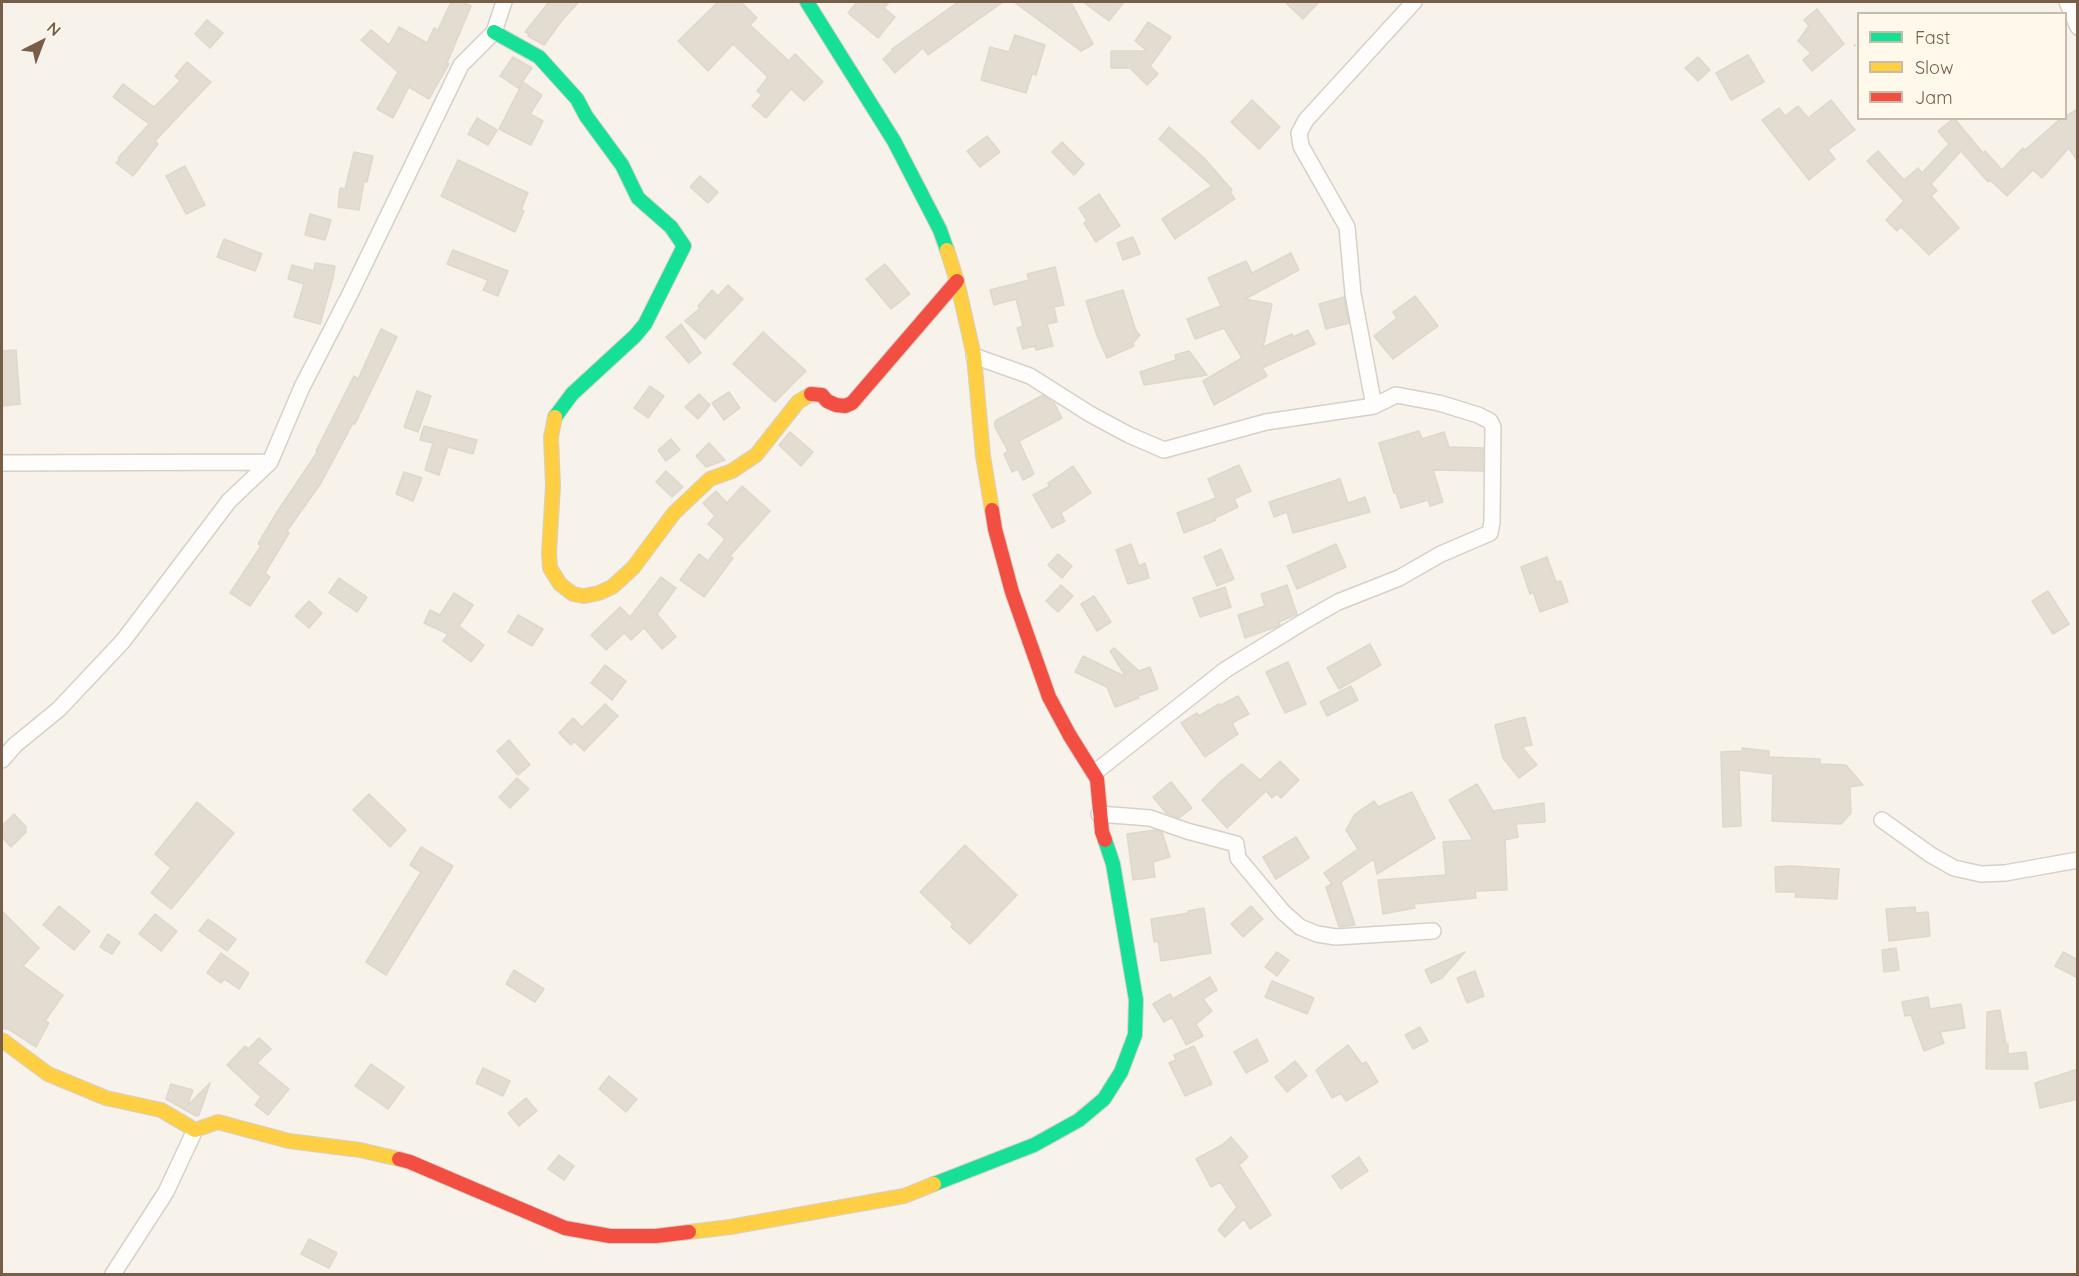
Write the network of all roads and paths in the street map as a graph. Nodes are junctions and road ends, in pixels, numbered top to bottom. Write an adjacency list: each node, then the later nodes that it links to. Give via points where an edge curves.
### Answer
1 (504, 2): 6 (street)
2 (807, 2): 9 (street, via 894,141 940,230)
3 (1414, 2): 11 (street, via 1306,120 1299,133 1301,146 1347,227 1353,294)
4 (2067, 2): 5 (street)
5 (2078, 27)
6 (494, 32): 9 (street, via 539,57 577,99 622,165 638,198 671,227 684,246 640,330 556,414 551,437 550,568 560,585 573,594 584,596 612,587 633,568 675,513 710,479 732,471 756,455 798,402 813,393 836,405 852,403); 12 (street, via 461,65 302,387)
7 (1854, 45): 8 (path)
8 (1857, 48)
9 (957, 282): 10 (street)
10 (974, 356): 11 (street, via 1030,376 1090,414 1164,450 1266,422); 15 (street, via 985,467 995,528 1012,592 1049,697)
11 (1374, 406): 15 (street, via 1396,395 1478,414 1490,422 1494,435 1490,533 1399,578 1338,602 1293,628 1225,670)
12 (270, 462): 13 (street); 14 (street, via 229,501 123,641 59,709)
13 (2, 463)
14 (2, 760)
15 (1094, 773): 16 (street)
16 (1099, 814): 19 (street, via 1150,818 1236,843 1238,858 1283,912 1300,927 1317,934 1336,937); 21 (street, via 1113,864 1137,1000 1135,1035 1121,1072 1104,1099 1079,1120 1034,1145 904,1196 730,1227 656,1236 610,1236 565,1228 410,1162 360,1150 289,1141 218,1122)
17 (1882, 820): 18 (street, via 1954,868 1981,874)
18 (2078, 860)
19 (1433, 931)
20 (2, 1040): 21 (street, via 48,1074 106,1098 161,1110)
21 (195, 1130): 22 (street, via 166,1192)
22 (113, 1275)

